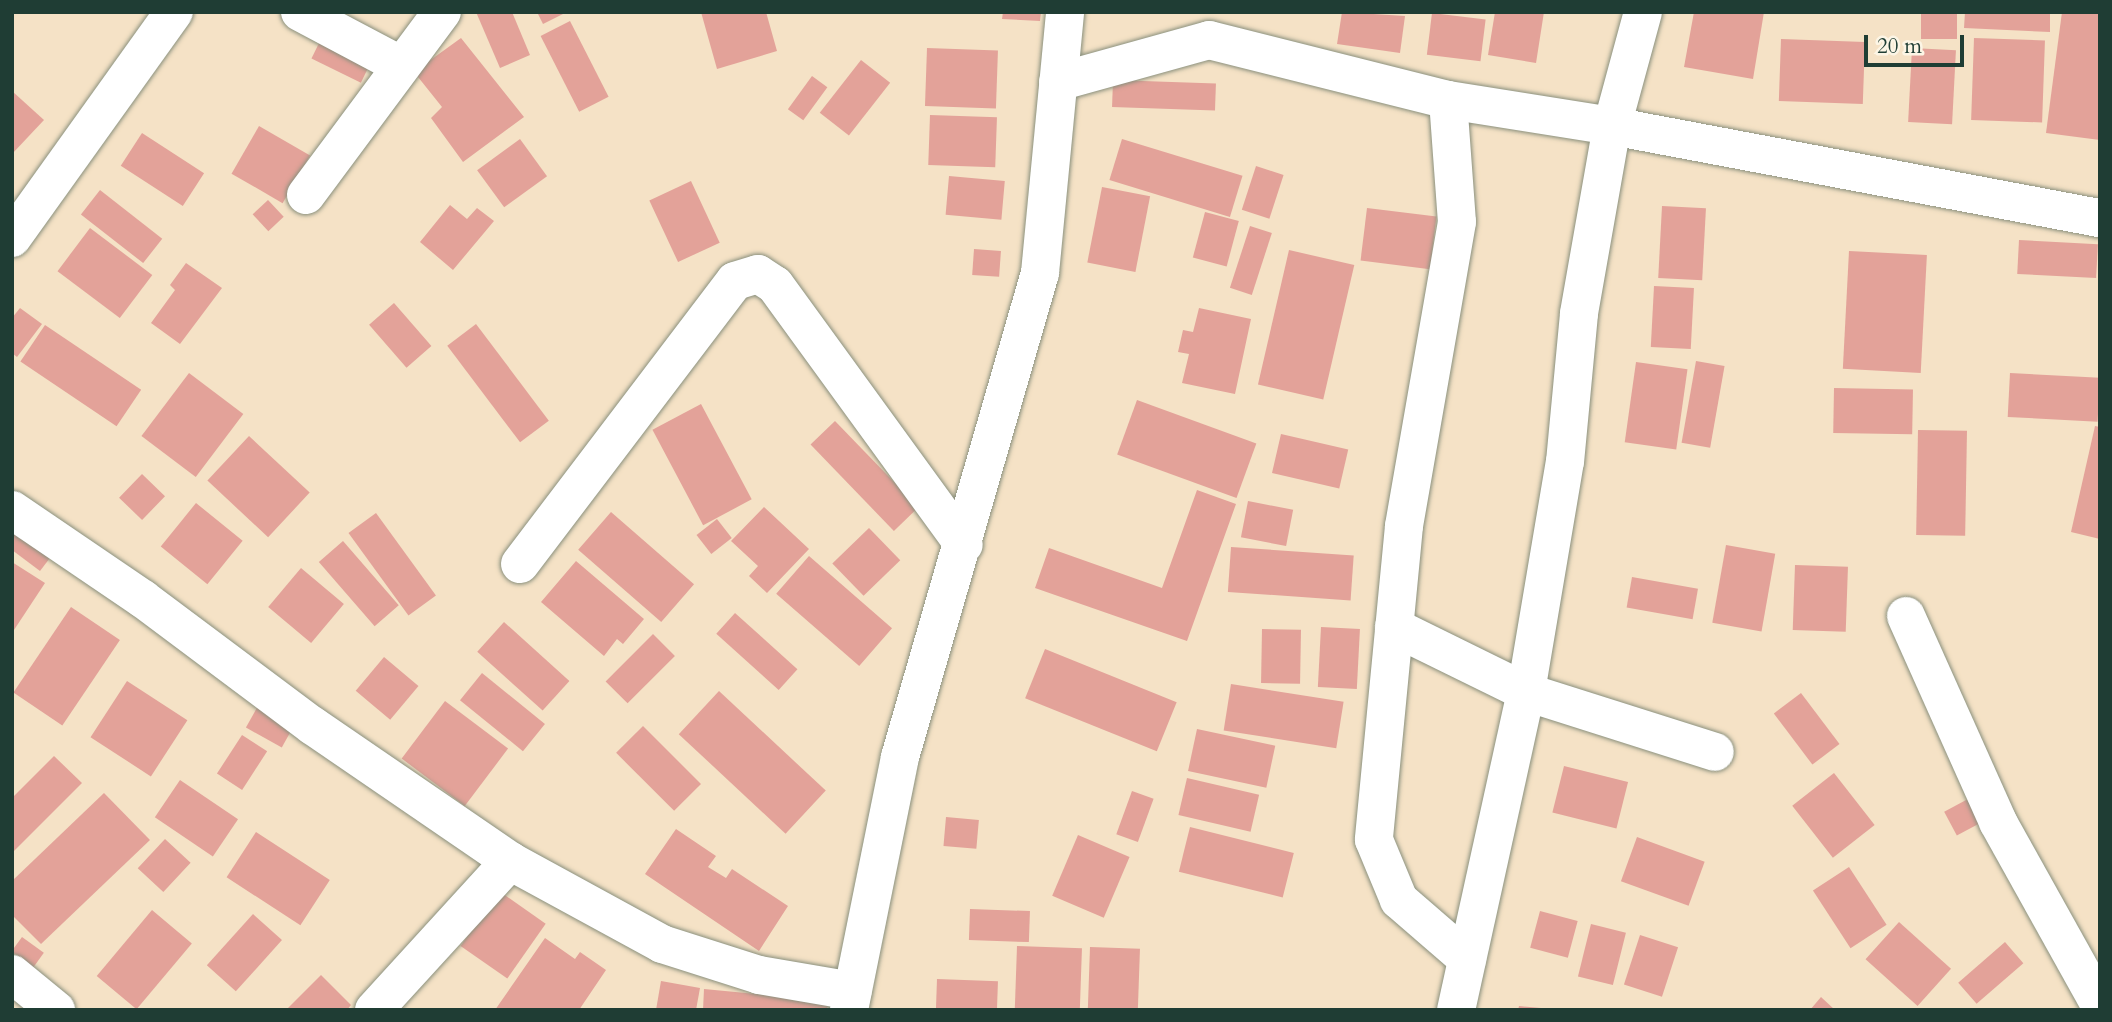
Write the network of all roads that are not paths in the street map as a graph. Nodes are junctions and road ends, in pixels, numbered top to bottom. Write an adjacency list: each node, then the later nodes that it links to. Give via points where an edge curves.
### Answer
1 (174, 12): 13 (street)
2 (300, 12): 7 (street)
3 (442, 12): 7 (street)
4 (1065, 12): 8 (street)
5 (1643, 12): 10 (street)
6 (1199, 26): 8 (street); 9 (street)
7 (400, 65): 11 (street)
8 (1058, 82): 15 (street, via 1040,273)
9 (1448, 100): 10 (street); 18 (street, via 1457,222 1438,344 1420,415)
10 (1612, 126): 12 (street); 19 (street, via 1580,314 1565,461)
11 (306, 195)
12 (2100, 218)
13 (12, 238)
14 (12, 510): 21 (street)
15 (964, 545): 16 (street, via 775,285 758,274 735,281); 24 (street, via 900,757)
16 (520, 564)
17 (1906, 615): 25 (street, via 1998,822)
18 (1394, 627): 19 (street); 22 (street, via 1374,840 1399,900)
19 (1526, 692): 20 (street); 22 (street)
20 (1715, 752)
21 (510, 861): 24 (street, via 662,944); 27 (street)
22 (1468, 959): 28 (street)
23 (12, 974): 26 (street)
24 (851, 1000)
25 (2100, 1005)
26 (56, 1010)
27 (374, 1010)
28 (1456, 1010)

